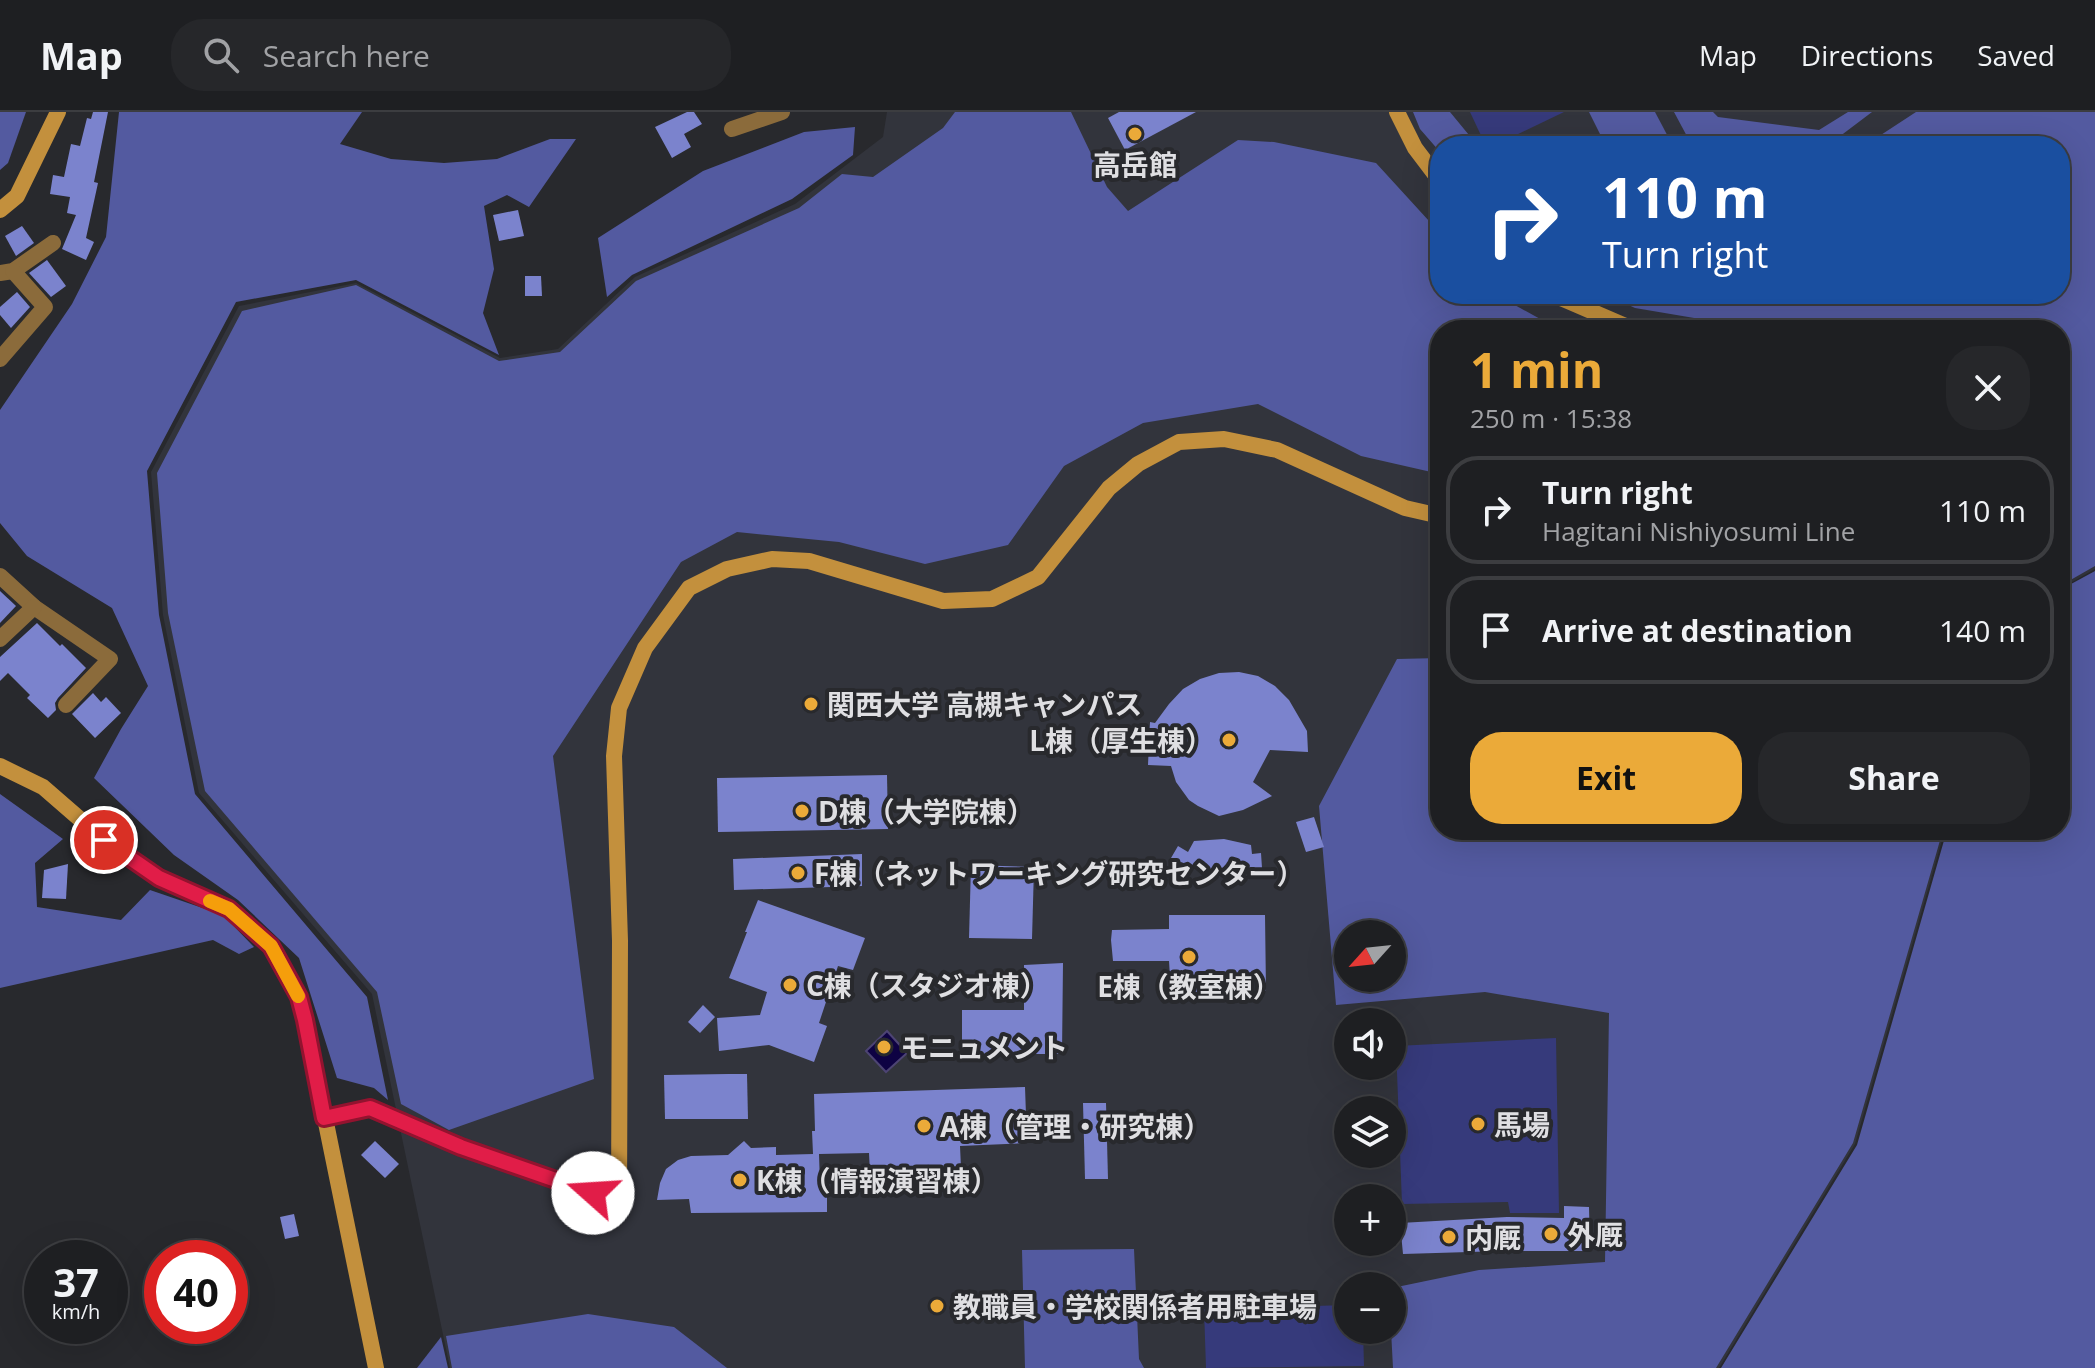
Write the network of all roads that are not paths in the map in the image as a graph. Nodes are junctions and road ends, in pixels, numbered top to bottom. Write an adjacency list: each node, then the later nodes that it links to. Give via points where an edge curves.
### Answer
1 (58, 112): 6 (street, via 17,196)
2 (782, 112): 4 (street)
3 (1397, 112): 5 (street)
4 (732, 129)
5 (1430, 168)
6 (0, 210)
7 (53, 243): 8 (street)
8 (6, 272): 11 (street, via 45,307)
9 (1575, 304): 10 (street)
10 (1612, 320)
11 (0, 359)
12 (1430, 514): 18 (street, via 1405,508 1277,450 1224,439 1179,442 1138,464 1109,488 1038,577 992,599 943,601 809,561 772,559 727,569 689,588 645,648 619,708 614,756 619,1202 461,1147 370,1108)
13 (0, 576): 14 (street)
14 (34, 607): 15 (street); 16 (street, via 110,659)
15 (0, 639)
16 (66, 705)
17 (0, 766): 18 (street, via 43,787 104,840 159,878 229,909 271,946 299,997)
18 (324, 1118): 19 (street)
19 (376, 1368)

